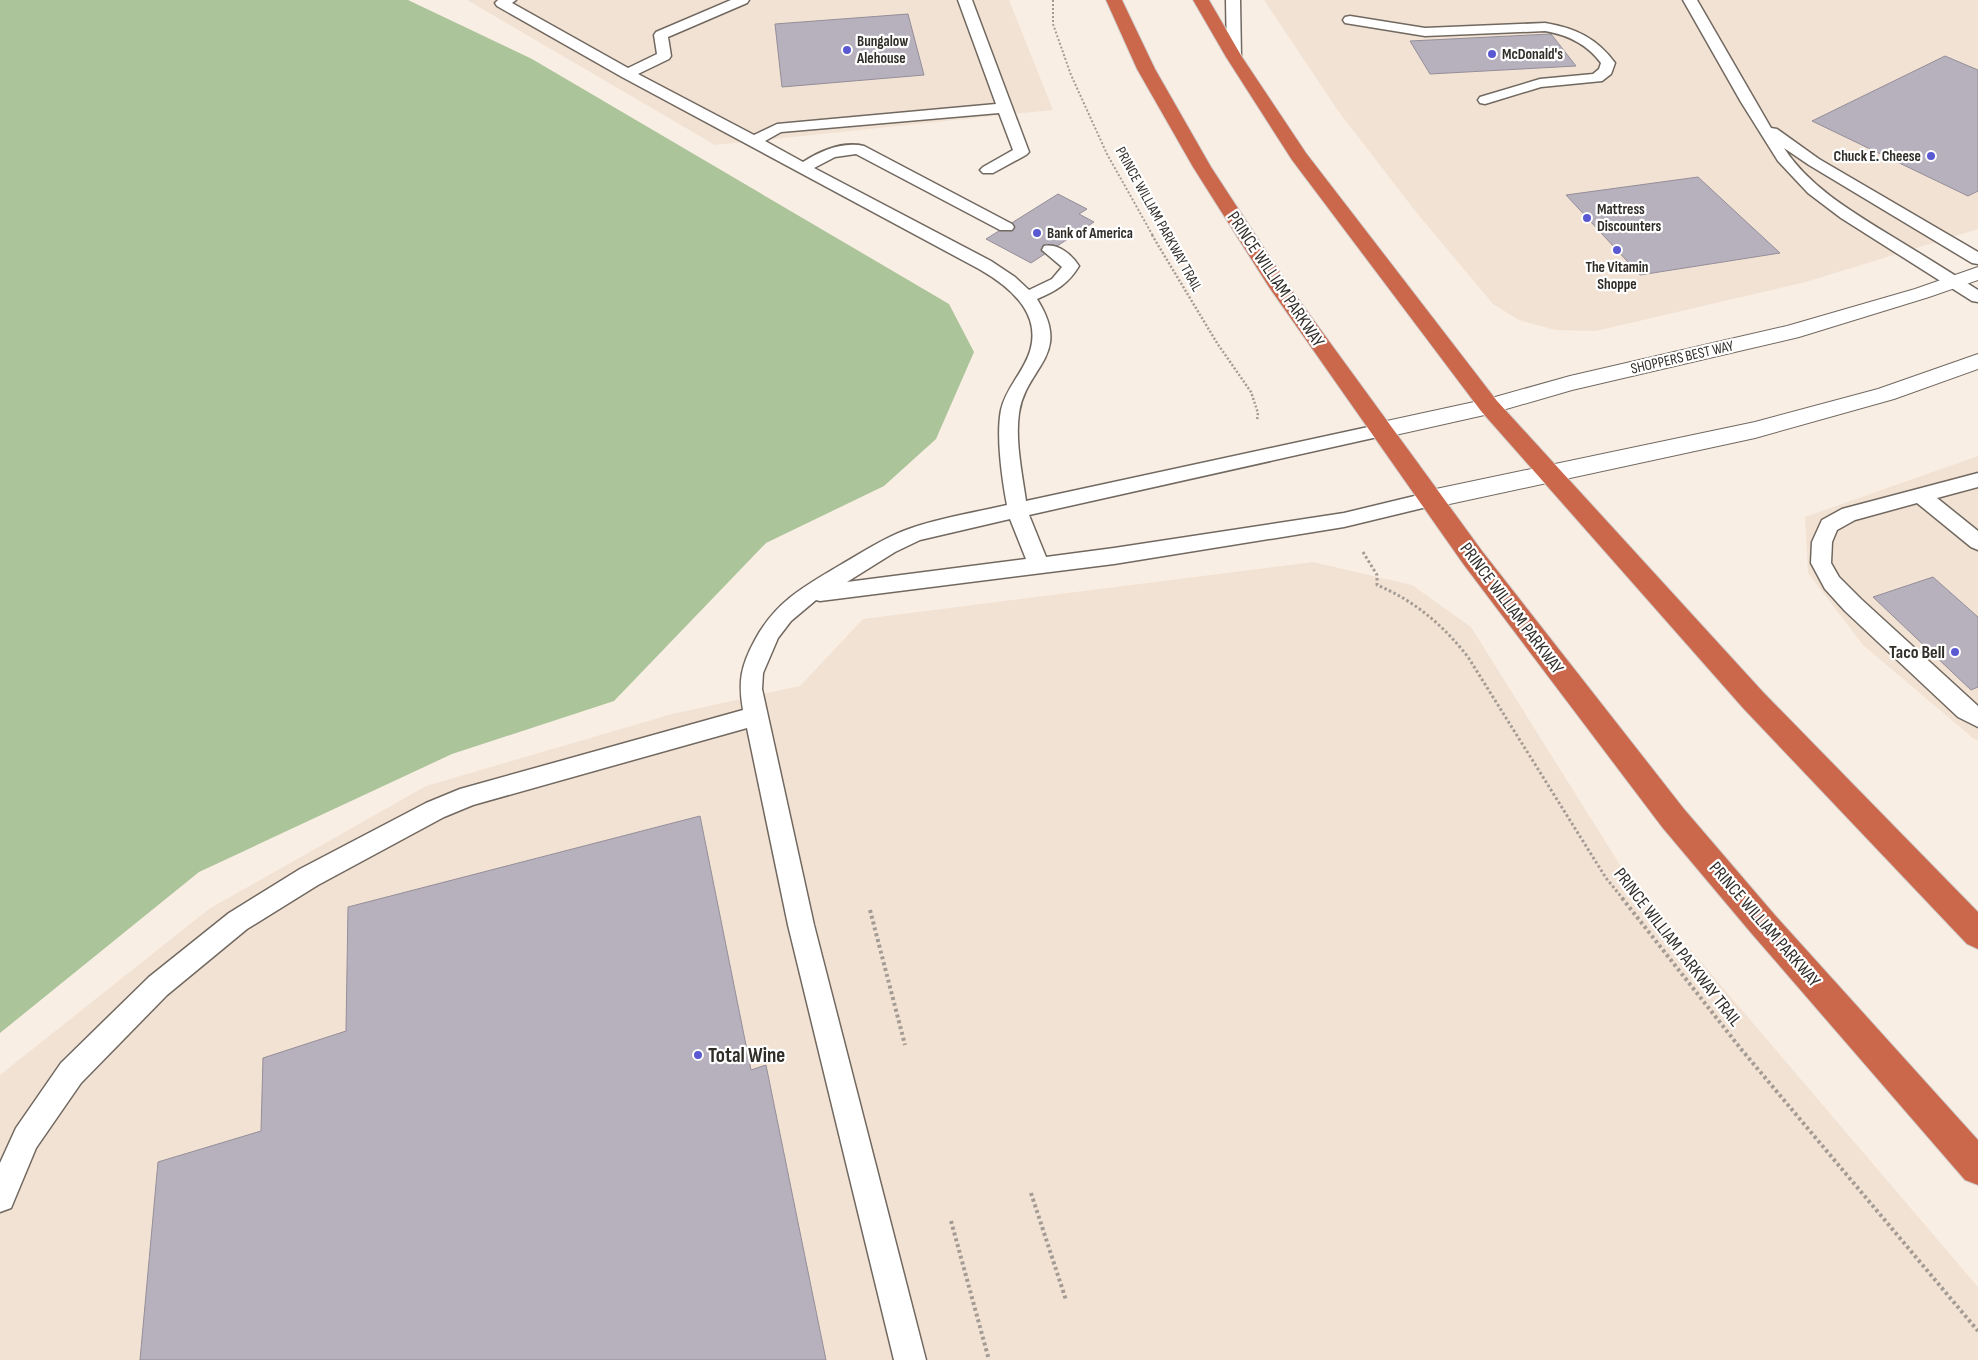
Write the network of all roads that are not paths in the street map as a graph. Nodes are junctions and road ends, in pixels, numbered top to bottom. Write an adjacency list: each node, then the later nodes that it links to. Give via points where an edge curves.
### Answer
1 (508, 0): 10 (lane, via 502,3)
2 (742, 0): 10 (lane, via 661,35 664,56)
3 (965, 0): 12 (lane)
4 (1114, 0): 26 (highway, PRINCE WILLIAM PARKWAY, via 1146,69 1202,167 1279,287)
5 (1201, 0): 9 (highway)
6 (1233, 0): 9 (lane)
7 (1690, 0): 13 (lane)
8 (1350, 20): 11 (lane, via 1425,32 1562,29 1588,41 1608,63 1606,71 1597,78 1540,83)
9 (1234, 57): 25 (highway, via 1299,156)
10 (627, 74): 14 (lane)
11 (1485, 100)
12 (1005, 108): 14 (lane, via 777,128); 16 (lane, via 1021,152)
13 (1764, 125): 19 (lane, via 1814,162); 21 (lane, via 1783,158 1820,195)
14 (753, 142): 15 (lane)
15 (803, 168): 17 (lane, via 832,152 844,148 859,149); 22 (lane, via 1001,274)
16 (988, 170)
17 (1006, 227)
18 (1050, 250): 22 (lane, via 1070,266 1065,277 1055,286)
19 (1978, 259)
20 (1978, 273): 21 (street, SHOPPERS BEST WAY)
21 (1953, 282): 23 (lane); 25 (street, SHOPPERS BEST WAY, via 1790,332 1570,383)
22 (1028, 297): 31 (lane, via 1041,331 1038,355 1010,410 1008,440)
23 (1978, 297)
24 (1978, 361): 27 (street, via 1886,394 1755,430)
25 (1489, 406): 26 (street, SHOPPERS BEST WAY); 27 (highway)
26 (1382, 430): 30 (highway, PRINCE WILLIAM PARKWAY); 31 (lane)
27 (1550, 475): 30 (street); 37 (highway, via 1753,700)
28 (1978, 480): 29 (lane)
29 (1920, 495): 32 (lane); 36 (lane, via 1849,514 1829,525 1822,542 1820,563 1832,583 1853,605)
30 (1431, 500): 33 (lane, via 1328,522 1114,556); 38 (highway, PRINCE WILLIAM PARKWAY, via 1673,818)
31 (1018, 510): 33 (lane); 34 (lane, via 913,535)
32 (1978, 542)
33 (1038, 564): 34 (lane)
34 (809, 594): 35 (lane, via 783,616 759,652 751,689)
35 (756, 716): 39 (lane, via 469,796 435,810 309,877 238,921 158,986 71,1073 26,1138); 40 (lane, via 801,925)
36 (1978, 718)
37 (1978, 934)
38 (1978, 1167)
39 (0, 1197)
40 (910, 1360)

